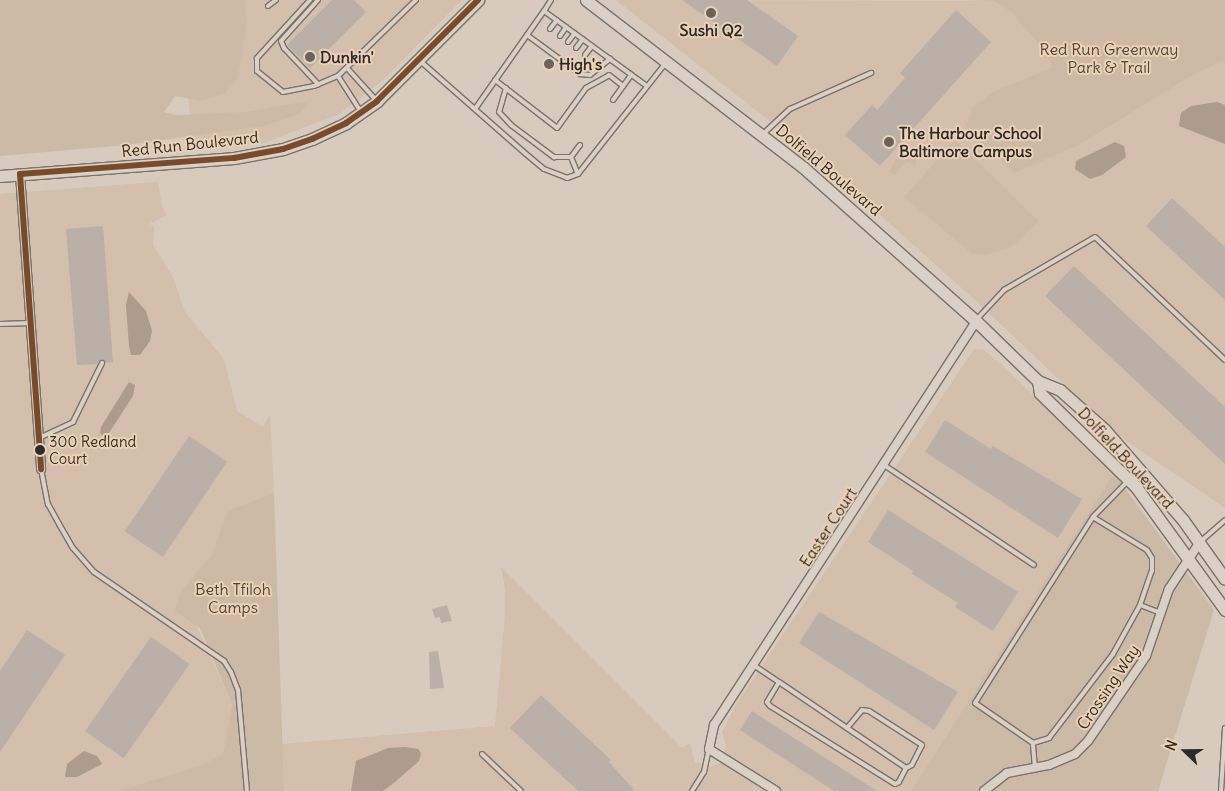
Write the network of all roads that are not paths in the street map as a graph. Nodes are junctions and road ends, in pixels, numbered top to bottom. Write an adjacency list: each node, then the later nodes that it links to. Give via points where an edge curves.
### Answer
1 (276, 0): 8 (lane)
2 (310, 0): 39 (lane, via 262,51 256,62 258,71 283,92)
3 (318, 0): 39 (lane, via 281,41)
4 (416, 0): 33 (lane)
5 (478, 0): 29 (main road, Red Run Boulevard)
6 (552, 0): 9 (lane)
7 (586, 0): 30 (main road, Dolfield Boulevard)
8 (268, 6)
9 (544, 10): 10 (lane); 14 (lane)
10 (557, 20): 11 (lane); 12 (lane)
11 (566, 27): 13 (lane); 15 (lane)
12 (550, 29)
13 (575, 33): 17 (lane); 18 (lane)
14 (527, 35): 19 (lane); 38 (lane)
15 (560, 36)
16 (544, 38): 19 (lane)
17 (583, 39): 21 (lane); 22 (lane)
18 (568, 42)
19 (540, 44): 23 (lane)
20 (553, 45): 23 (lane)
21 (592, 46): 25 (lane); 28 (lane)
22 (576, 48)
23 (549, 51): 26 (lane)
24 (562, 51): 26 (lane)
25 (585, 55)
26 (558, 57): 31 (lane)
27 (570, 57): 31 (lane)
28 (610, 59): 34 (lane, via 590,75); 36 (lane)
29 (420, 60): 44 (main road, Red Run Boulevard); 45 (lane)
30 (666, 61): 41 (lane); 47 (main road, Dolfield Boulevard)
31 (565, 63): 34 (lane)
32 (579, 63): 34 (lane)
33 (347, 68): 37 (lane); 44 (lane)
34 (574, 69)
35 (871, 74): 47 (lane, via 790,108 774,120)
36 (632, 75): 40 (lane); 41 (lane)
37 (338, 76): 39 (lane); 46 (lane)
38 (495, 80): 42 (lane); 45 (lane)
39 (318, 84)
40 (623, 86): 42 (lane, via 609,75 586,88 556,128); 43 (lane)
41 (647, 86): 51 (lane)
42 (506, 88): 49 (lane, via 499,112 511,125 554,157)
43 (613, 100)
44 (377, 101): 46 (main road, Red Run Boulevard)
45 (475, 109): 51 (lane, via 544,169 567,178)
46 (362, 113): 50 (main road, Red Run Boulevard, via 312,139 283,149 234,158)
47 (762, 136): 53 (main road, Dolfield Boulevard, via 804,168)
48 (580, 145): 49 (lane)
49 (571, 157): 51 (lane)
50 (20, 174): 52 (main road, Red Run Boulevard); 54 (street)
51 (578, 174)
52 (0, 176)
53 (976, 321): 56 (lane, via 1004,290 1095,238); 58 (main road, Dolfield Boulevard); 60 (street, Easter Court)
54 (31, 323): 55 (lane); 59 (street)
55 (0, 324)
56 (1225, 360)
57 (102, 363): 59 (lane, via 73,422)
58 (1038, 381): 62 (main road, Dolfield Boulevard, via 1040,393); 65 (main road, Dolfield Boulevard, via 1060,390 1105,430)
59 (39, 438): 61 (street)
60 (884, 465): 67 (lane); 72 (street, Easter Court)
61 (41, 468): 81 (lane, via 48,504 72,548 94,572 224,661 238,690)
62 (1129, 480): 63 (lane); 66 (main road, Dolfield Boulevard)
63 (1093, 517): 69 (lane, via 1147,550 1152,558 1152,571); 76 (lane, via 975,703)
64 (1225, 520): 65 (lane)
65 (1200, 542): 66 (street, Crossing Way); 68 (main road, Dolfield Boulevard)
66 (1190, 559): 70 (main road, Dolfield Boulevard); 71 (street, Crossing Way, via 1169,589)
67 (1034, 565)
68 (1225, 579)
69 (1140, 605): 71 (lane); 76 (lane, via 1113,654 1049,738)
70 (1225, 610)
71 (1161, 613): 80 (street, Crossing Way, via 1146,656 1099,729 1075,754)
72 (752, 664): 73 (lane); 77 (street, Easter Court, via 714,725)
73 (778, 682): 74 (lane); 79 (lane, via 767,702 770,706 895,784)
74 (847, 728): 79 (lane); 79 (lane, via 862,710 869,711 922,745 912,765)
75 (1225, 728): 86 (lane)
76 (1033, 743): 80 (lane)
77 (709, 749): 83 (lane, via 702,777); 84 (street)
78 (482, 754): 82 (lane)
79 (906, 768)
80 (1035, 768): 85 (street, Crossing Way, via 1007,773)
81 (247, 791)
82 (520, 791)
83 (692, 791)
84 (776, 791)
85 (984, 791)
86 (1221, 791)

